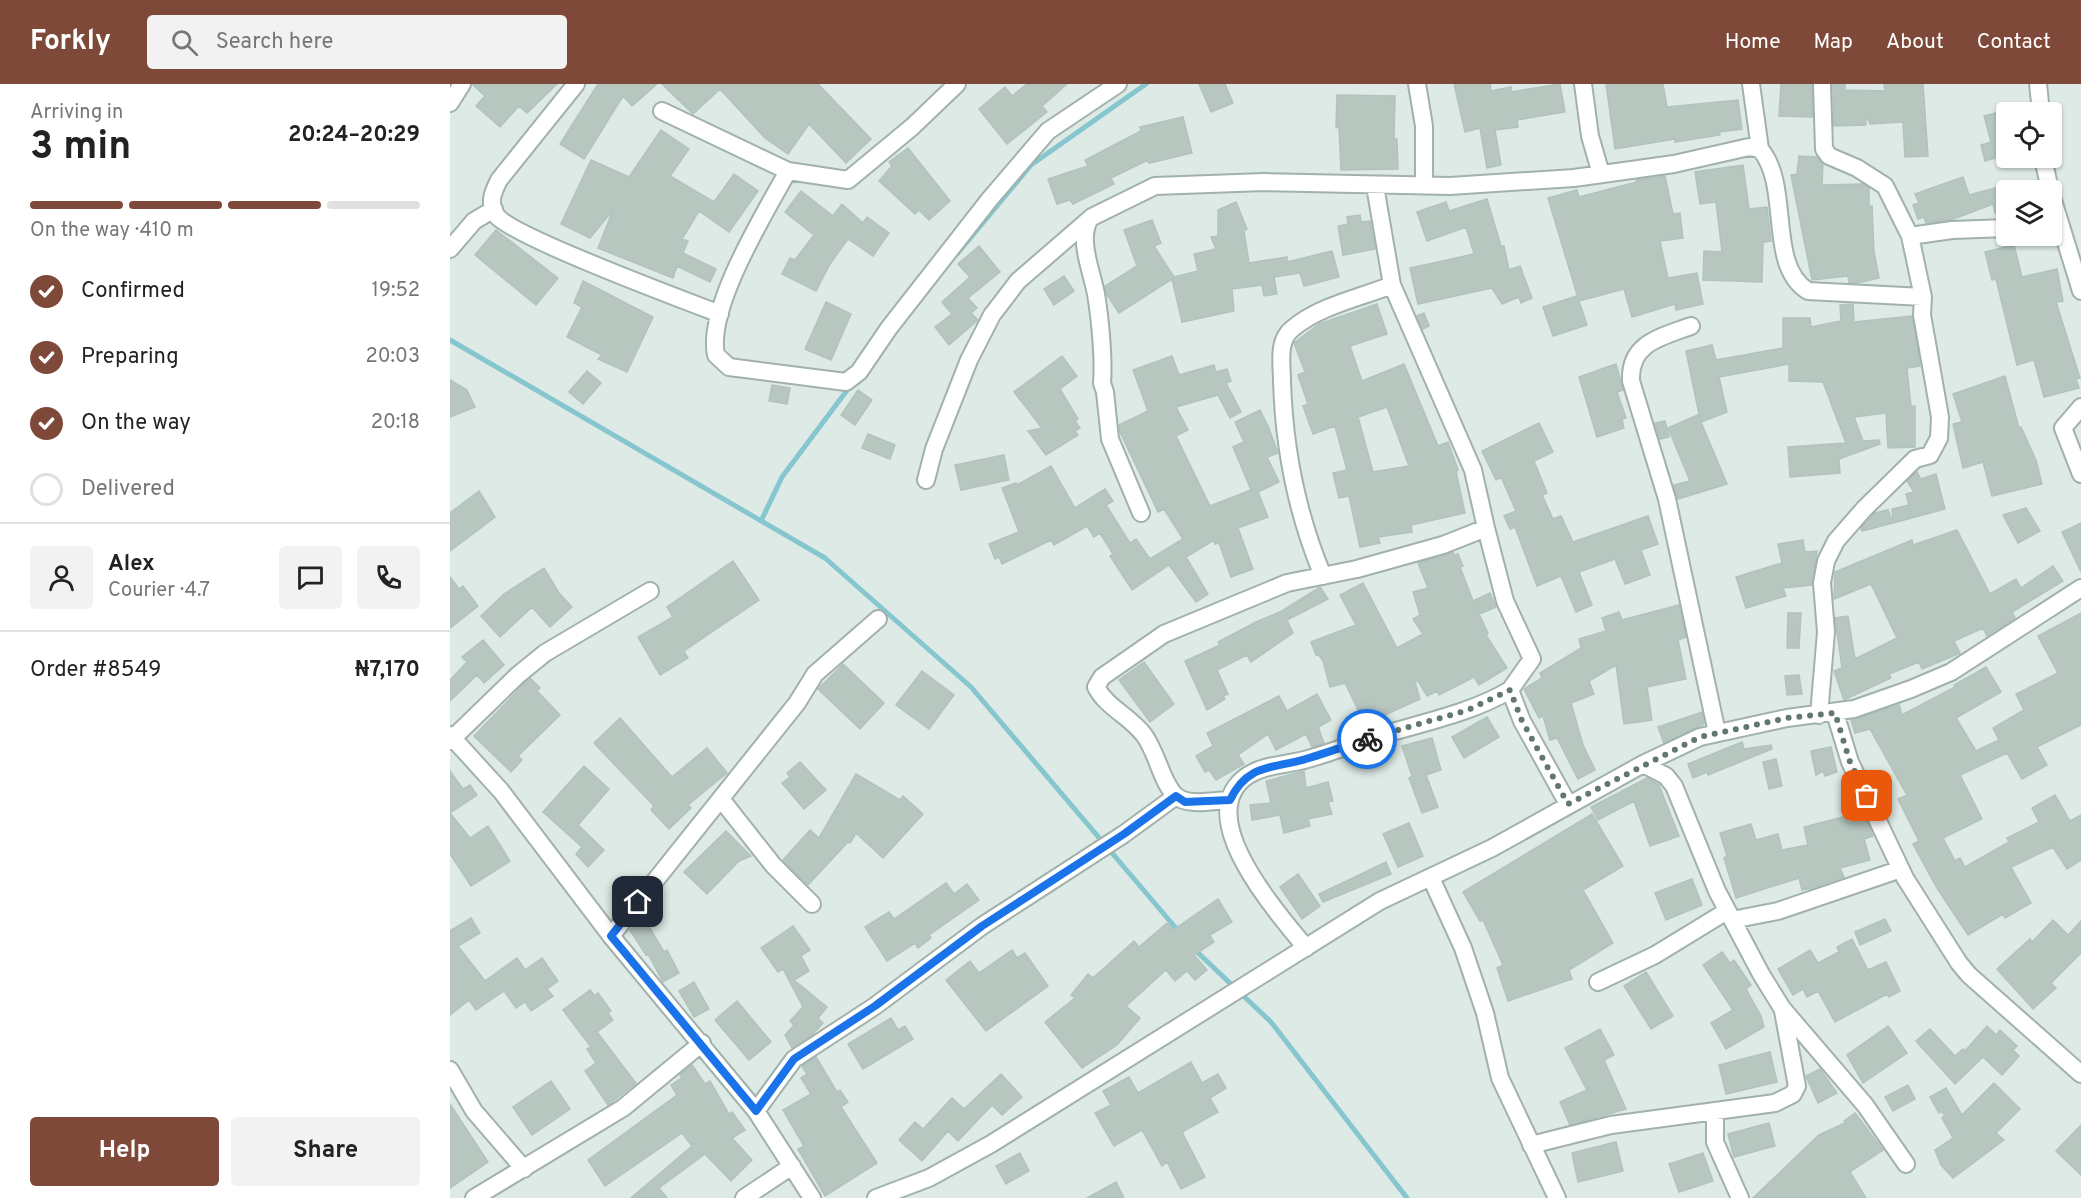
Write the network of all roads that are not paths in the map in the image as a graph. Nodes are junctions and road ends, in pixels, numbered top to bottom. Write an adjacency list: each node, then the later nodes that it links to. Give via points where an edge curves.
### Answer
1 (462, 84): 11 (street)
2 (576, 84): 18 (street, via 499,180 492,194)
3 (957, 84): 14 (street, via 848,180)
4 (1118, 84): 27 (street, via 1048,131 988,200 859,372 846,382 724,365 714,351)
5 (1417, 84): 16 (street, via 1424,126)
6 (1582, 84): 15 (street)
7 (1751, 84): 13 (street)
8 (1822, 84): 21 (street, via 1824,149 1829,156 1885,186)
9 (2038, 84): 10 (street)
10 (2040, 102)
11 (450, 103)
12 (662, 111): 14 (street)
13 (1760, 149): 15 (street, via 1737,149 1674,164); 26 (street, via 1775,176 1789,269 1799,286 1808,291)
14 (788, 171): 27 (street, via 748,242)
15 (1601, 174): 16 (street, via 1450,186)
16 (1424, 184): 17 (street)
17 (1375, 186): 19 (street, via 1273,182 1166,185 1144,191); 24 (street)
18 (494, 209): 23 (street, via 474,221); 27 (street, via 509,227)
19 (1089, 220): 31 (street, via 1018,281 992,315 969,360); 32 (street, via 1085,233 1096,296 1110,439)
20 (1996, 228): 21 (street)
21 (1910, 236): 26 (street)
22 (2062, 243): 25 (street)
23 (450, 249)
24 (1392, 285): 33 (street, via 1473,470); 34 (street, via 1322,311 1291,330 1282,348 1288,452 1311,548)
25 (2081, 291)
26 (1923, 297): 39 (street, via 1922,315 1940,417 1939,438 1930,455 1915,459 1864,509 1836,541 1826,561 1822,583)
27 (720, 314)
28 (1690, 326): 40 (street, via 1641,348 1630,374 1667,499)
29 (2081, 407): 30 (street, via 2063,428)
30 (2081, 474)
31 (926, 480)
32 (1141, 513)
33 (1486, 528): 34 (street, via 1432,548); 38 (street, via 1505,601 1532,659)
34 (1323, 576): 43 (street, via 1287,583 1164,634 1102,677 1096,687 1102,698 1145,736)
35 (2081, 588): 39 (street, via 1951,672 1885,699)
36 (650, 591): 41 (street, via 545,653)
37 (878, 619): 44 (street, via 814,674 796,704)
38 (1510, 690): 45 (street, via 1468,710 1260,769 1237,784); 46 (street, via 1522,721)
39 (1827, 714): 40 (street); 47 (street)
40 (1717, 733): 42 (street)
41 (451, 738): 51 (street, via 501,791)
42 (1643, 764): 46 (street); 50 (street, via 1666,776 1674,786)
43 (1176, 796): 45 (street, via 1185,802); 58 (street, via 794,1059)
44 (721, 799): 49 (street, via 773,865); 51 (street)
45 (1230, 800): 52 (street, via 1229,827 1242,859 1261,891)
46 (1568, 804): 48 (street)
47 (1901, 869): 50 (street, via 1778,911); 57 (street, via 1969,975)
48 (1431, 878): 52 (street, via 1380,900); 60 (street, via 1463,948 1485,1013 1500,1078)
49 (812, 904)
50 (1730, 915): 53 (street); 54 (street)
51 (611, 936): 55 (street)
52 (1306, 948): 67 (street, via 954,1166)
53 (1598, 982)
54 (1782, 1008): 59 (street, via 1796,1075 1797,1086 1792,1094 1775,1103); 61 (street, via 1864,1105)
55 (702, 1043): 58 (street); 63 (street, via 623,1108)
56 (450, 1070): 63 (street, via 474,1111)
57 (2081, 1074)
58 (756, 1111): 62 (street)
59 (1715, 1112): 60 (street, via 1611,1125); 69 (street, via 1715,1142)
60 (1531, 1145): 68 (street)
61 (1906, 1164)
62 (792, 1167): 65 (street); 66 (street)
63 (524, 1168): 64 (street)
64 (474, 1198)
65 (744, 1198)
66 (812, 1198)
67 (876, 1198)
68 (1557, 1198)
69 (1740, 1198)

